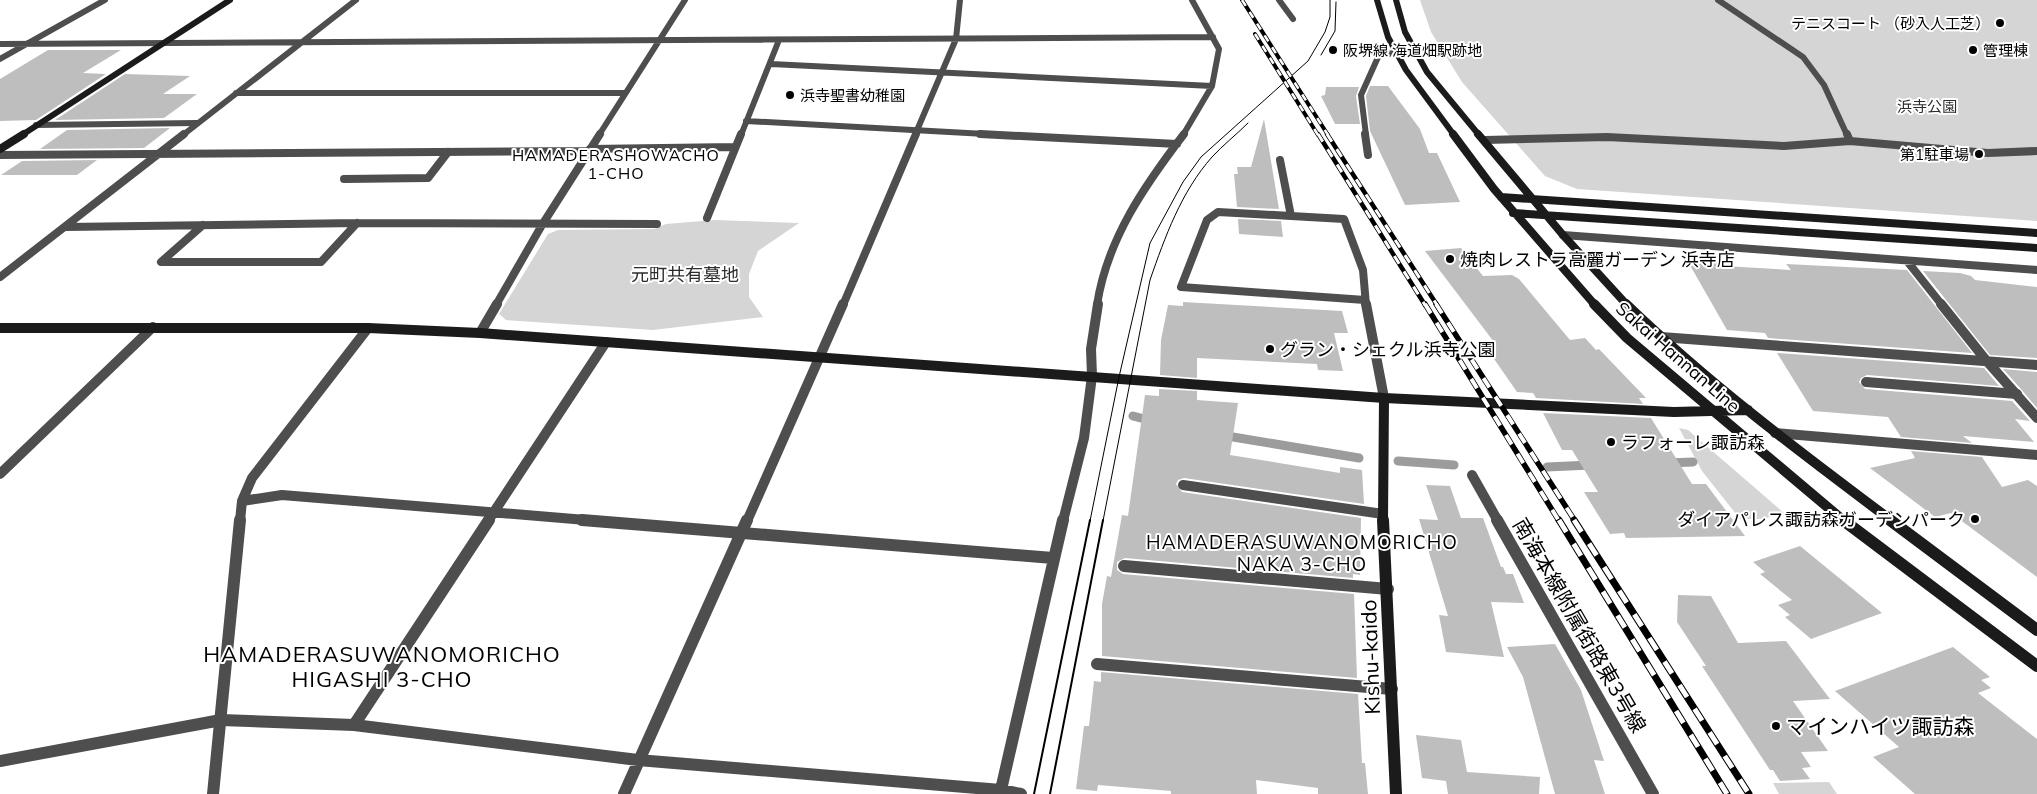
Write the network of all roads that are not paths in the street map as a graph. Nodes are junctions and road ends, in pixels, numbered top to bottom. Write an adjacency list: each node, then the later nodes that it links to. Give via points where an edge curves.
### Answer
1 (105, 0): 19 (street)
2 (230, 0): 17 (street)
3 (356, 0): 16 (street)
4 (685, 0): 14 (street)
5 (960, 0): 13 (street)
6 (1192, 0): 12 (street)
7 (1279, 0): 11 (street)
8 (1377, 0): 20 (street, Sakai Hannan Line)
9 (1396, 0): 31 (street, Sakai Hannan Line, via 1405,32 1427,72)
10 (1718, 0): 32 (street, via 1803,57 1824,85)
11 (1293, 19)
12 (1213, 37): 13 (street); 24 (street, via 1220,49)
13 (956, 38): 15 (street); 23 (street)
14 (659, 40): 15 (street); 16 (street); 26 (street)
15 (779, 40): 22 (street)
16 (301, 42): 17 (street); 25 (street)
17 (163, 43): 19 (street); 29 (street)
18 (0, 44): 19 (street)
19 (26, 44): 21 (street)
20 (1396, 53): 41 (street, via 1379,55 1360,95); 44 (street, Sakai Hannan Line)
21 (0, 59)
22 (771, 64): 23 (street); 27 (street)
23 (941, 73): 24 (street); 30 (street)
24 (1212, 86): 33 (street, via 1192,124)
25 (236, 93): 26 (street); 28 (street)
26 (625, 93): 36 (street)
27 (746, 121): 30 (street); 34 (street)
28 (197, 124): 29 (street); 39 (street)
29 (36, 126): 35 (street)
30 (917, 129): 33 (street); 68 (street)
31 (1485, 140): 32 (street, via 1606,137 1784,146); 45 (street, Sakai Hannan Line)
32 (1850, 141): 37 (street, via 1988,153)
33 (1176, 144): 71 (street, via 1129,211 1111,255 1099,294 1091,349)
34 (735, 147): 36 (street); 49 (street)
35 (0, 149)
36 (589, 150): 38 (street); 53 (street)
37 (2037, 151)
38 (448, 152): 39 (street); 43 (street, via 428,178)
39 (157, 154): 40 (street); 54 (street)
40 (0, 155)
41 (1368, 155)
42 (1280, 160): 48 (street)
43 (344, 179)
44 (1501, 197): 45 (street); 46 (street, Sakai Hannan Line)
45 (1532, 198): 47 (street, Sakai Hannan Line); 55 (street)
46 (1513, 213): 47 (street); 76 (street, Sakai Hannan Line, via 1627,338)
47 (1545, 214): 56 (street, Sakai Hannan Line); 57 (street)
48 (1291, 216): 61 (street, via 1344,219 1364,270); 61 (street, via 1218,212 1207,220 1181,287)
49 (707, 218)
50 (356, 223): 52 (street); 52 (street, via 321,262 161,262); 53 (street)
51 (657, 224): 53 (street)
52 (203, 225): 54 (street)
53 (542, 225): 65 (street)
54 (65, 227): 60 (street)
55 (2037, 233)
56 (1563, 235): 58 (street); 66 (street, Sakai Hannan Line, via 1619,297)
57 (2037, 248)
58 (1906, 261): 59 (street); 69 (street)
59 (2037, 270)
60 (0, 277)
61 (1366, 300): 74 (street)
62 (153, 327): 63 (street); 64 (street); 80 (street)
63 (0, 328)
64 (368, 328): 65 (street); 83 (street, via 252,478)
65 (480, 333): 67 (street)
66 (1661, 337): 69 (street); 75 (street, Sakai Hannan Line)
67 (606, 342): 68 (street); 84 (street)
68 (820, 358): 71 (street); 86 (street)
69 (1985, 359): 70 (street); 73 (street)
70 (2037, 365)
71 (1092, 376): 74 (street); 87 (street, via 1084,438)
72 (1866, 382): 73 (street)
73 (2016, 394): 77 (street)
74 (1384, 398): 76 (street, via 1664,412); 85 (street, Kishu-kaido)
75 (1748, 410): 76 (street); 78 (street, Sakai Hannan Line)
76 (1714, 411): 92 (street, Sakai Hannan Line, via 1894,560)
77 (2037, 418)
78 (1775, 433): 79 (street); 90 (street, Sakai Hannan Line)
79 (2037, 455)
80 (0, 474)
81 (1472, 475): 103 (street, 南海本線附属街路東3号線)
82 (1183, 485): 85 (street)
83 (242, 501): 84 (street, via 282,495); 94 (street)
84 (493, 511): 86 (street); 95 (street)
85 (1383, 514): 89 (street, Kishu-kaido)
86 (741, 532): 87 (street); 96 (street)
87 (1053, 558): 98 (street)
88 (1124, 566): 89 (street)
89 (1388, 589): 93 (street, Kishu-kaido)
90 (2037, 630)
91 (1097, 664): 93 (street)
92 (2037, 666)
93 (1392, 689): 102 (street, Kishu-kaido)
94 (221, 720): 95 (street); 97 (street); 99 (street)
95 (354, 725): 96 (street)
96 (638, 760): 98 (street); 100 (street)
97 (0, 761)
98 (1000, 792): 101 (street)
99 (213, 794)
100 (624, 794)
101 (1021, 794)
102 (1396, 794)
103 (1653, 794)

